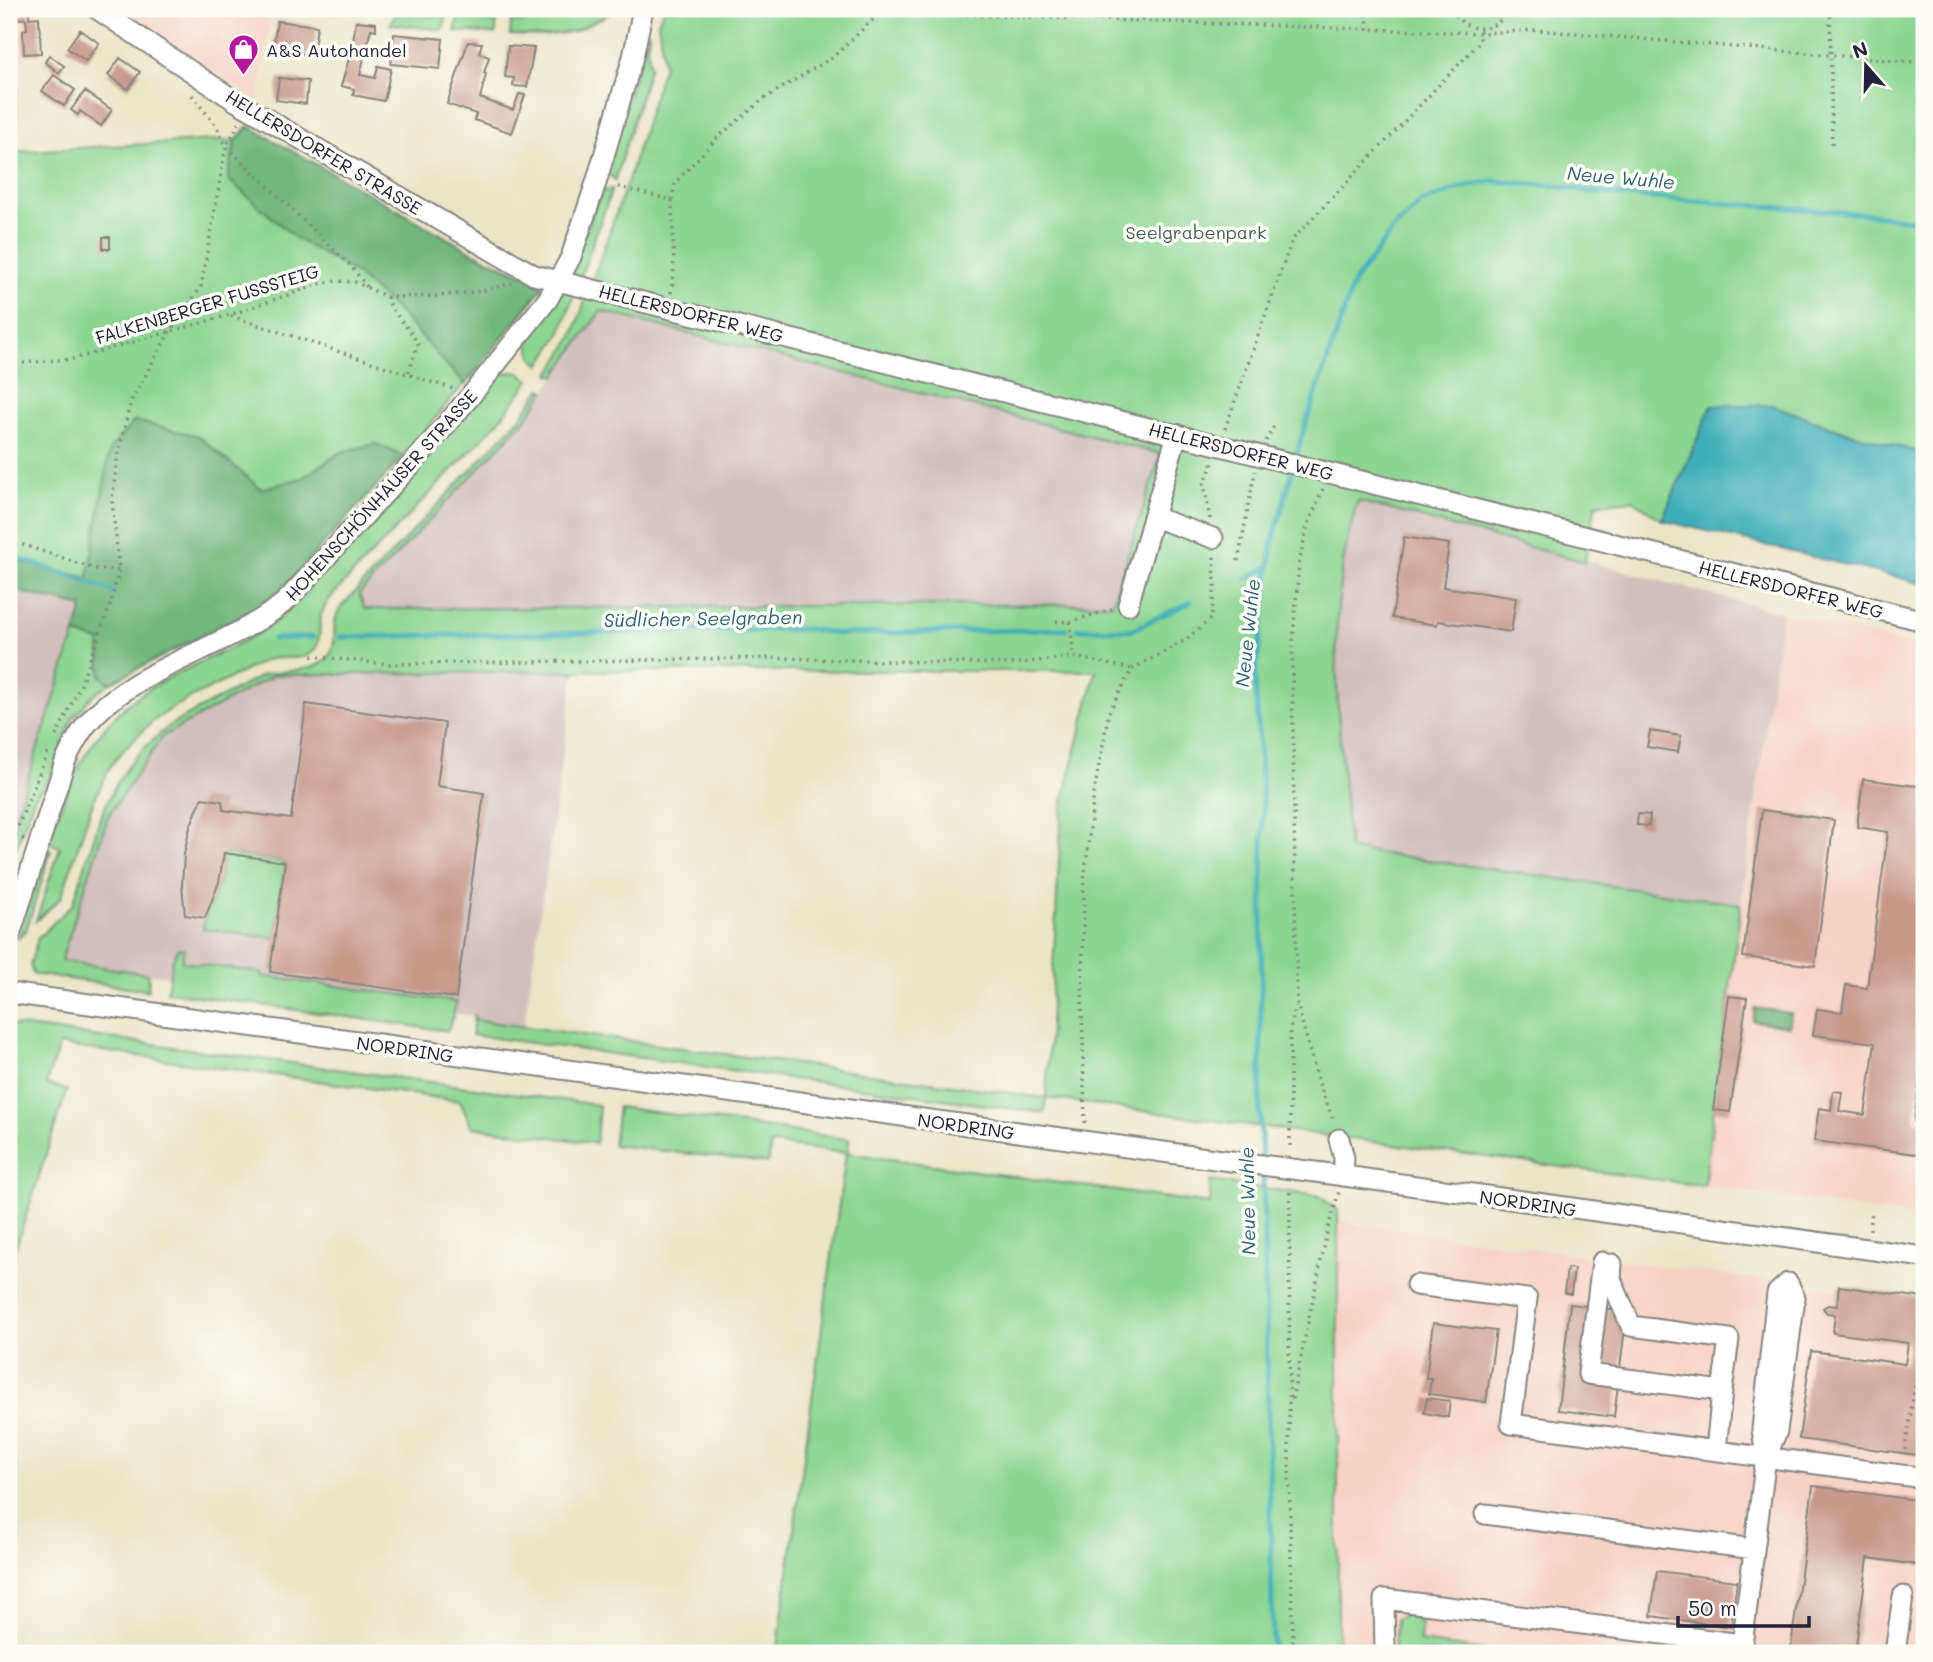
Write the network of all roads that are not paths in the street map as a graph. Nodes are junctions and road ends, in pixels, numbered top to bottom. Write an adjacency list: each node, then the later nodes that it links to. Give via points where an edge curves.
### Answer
1 (97, 9): 3 (street, HELLERSDORFER STRASSE, via 248,108 534,275)
2 (643, 9): 3 (street, HOHENSCHÖNHAUSER STRASSE, via 596,183)
3 (558, 281): 4 (street, HELLERSDORFER WEG); 9 (street, HOHENSCHÖNHAUSER STRASSE, via 534,319 469,398 286,601 136,685 88,723 65,762)
4 (1177, 434): 5 (street); 8 (street, HELLERSDORFER WEG)
5 (1153, 517): 6 (street); 7 (street)
6 (1213, 538)
7 (1128, 605)
8 (1924, 621)
9 (9, 938)
10 (9, 993): 12 (street, NORDRING, bridge)
11 (1339, 1139): 12 (street)
12 (1343, 1176): 13 (street, NORDRING)
13 (1924, 1257)
14 (1416, 1285): 16 (street, via 1527,1300 1511,1424)
15 (1722, 1391): 15 (street, via 1588,1374 1607,1263 1632,1326 1729,1339); 16 (street)
16 (1716, 1450): 17 (street)
17 (1766, 1457): 17 (street, via 1777,1431 1795,1298 1788,1283 1777,1293 1762,1429); 18 (street); 20 (street)
18 (1924, 1478)
19 (1485, 1514): 20 (street)
20 (1754, 1549): 22 (street)
21 (1903, 1596): 24 (street)
22 (1741, 1649): 23 (street, via 1384,1599)
23 (1385, 1653)
24 (1895, 1653)

